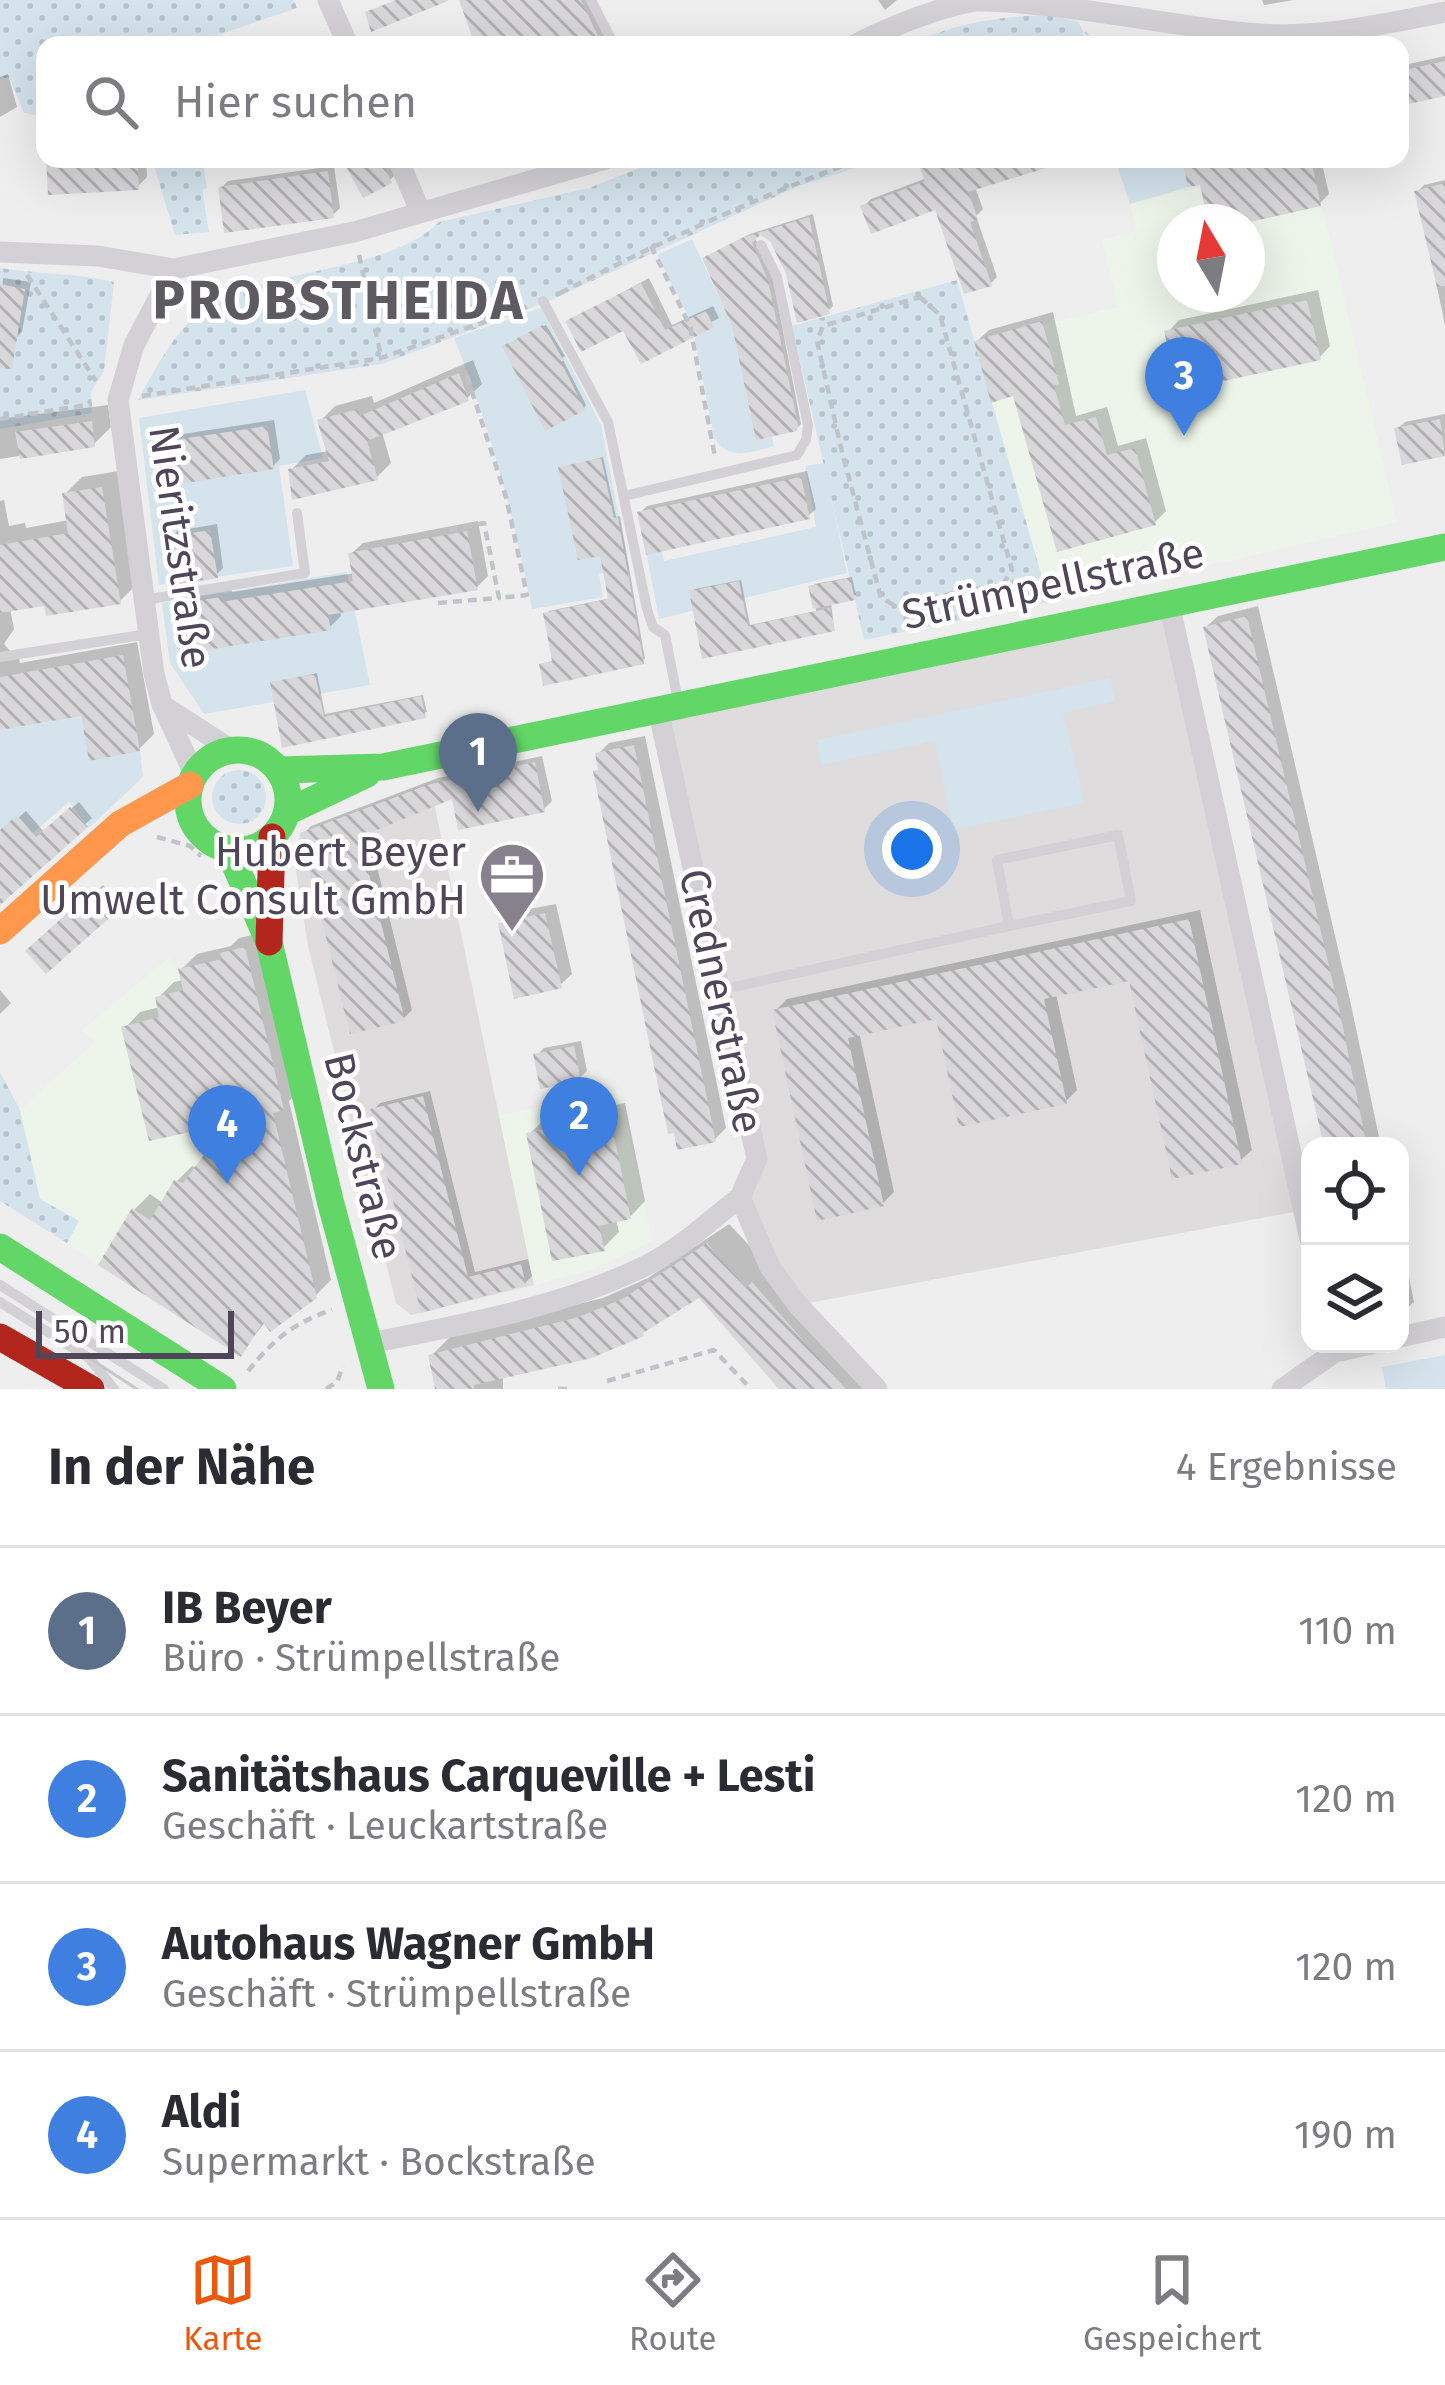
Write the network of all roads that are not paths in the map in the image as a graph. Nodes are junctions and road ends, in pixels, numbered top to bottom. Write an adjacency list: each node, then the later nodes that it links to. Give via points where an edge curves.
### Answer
1 (328, 0): 6 (street)
2 (591, 0): 7 (lane)
3 (976, 0): 4 (street, via 1050,1 1247,33 1303,34); 8 (street)
4 (1411, 9): 5 (street)
5 (1445, 12)
6 (344, 36)
7 (609, 36)
8 (872, 36)
9 (402, 168): 11 (street)
10 (583, 168): 11 (street)
11 (421, 211): 14 (street)
12 (760, 245): 16 (lane, via 776,277 806,440 797,455)
13 (6, 252): 14 (street)
14 (174, 269): 19 (street, Nieritzstraße, via 134,344 118,400)
15 (543, 301): 16 (lane, via 608,422)
16 (624, 496): 24 (lane, via 652,627 665,635)
17 (297, 513): 19 (lane, via 305,573)
18 (1445, 547): 20 (street, Strümpellstraße)
19 (144, 599): 21 (street, Nieritzstraße)
20 (1168, 602): 24 (street, Strümpellstraße); 39 (street)
21 (148, 634): 22 (lane); 23 (street, Nieritzstraße)
22 (0, 657)
23 (162, 704): 25 (street, Nieritzstraße); 28 (street, Nieritzstraße)
24 (668, 706): 26 (street, Strümpellstraße); 37 (street, Crednerstraße)
25 (232, 750): 27 (street, via 258,753); 28 (street)
26 (383, 766): 27 (street, Strümpellstraße); 29 (street, Strümpellstraße)
27 (279, 770): 29 (street)
28 (192, 779): 30 (street); 31 (street)
29 (287, 812): 32 (street)
30 (120, 824): 31 (street); 35 (street)
31 (195, 826): 33 (street)
32 (272, 837): 33 (street); 36 (street, Bockstraße)
33 (228, 849): 36 (street, Bockstraße)
34 (1009, 926): 34 (lane, via 997,860 1118,836 1131,901); 37 (lane)
35 (0, 931)
36 (269, 943): 47 (street, Bockstraße)
37 (720, 991): 38 (street, Crednerstraße, via 757,1159)
38 (740, 1198): 47 (street, via 653,1262 600,1286 445,1328); 53 (street, Crednerstraße, via 770,1267)
39 (1301, 1199)
40 (0, 1247): 51 (street)
41 (0, 1285): 50 (lane)
42 (0, 1302): 49 (lane, via 89,1358)
43 (1445, 1328): 44 (street)
44 (1409, 1335)
45 (0, 1336): 48 (street)
46 (1328, 1353): 54 (street)
47 (375, 1365): 52 (street)
48 (91, 1389)
49 (114, 1389)
50 (164, 1389)
51 (223, 1389)
52 (351, 1389)
53 (878, 1389)
54 (1282, 1389)

